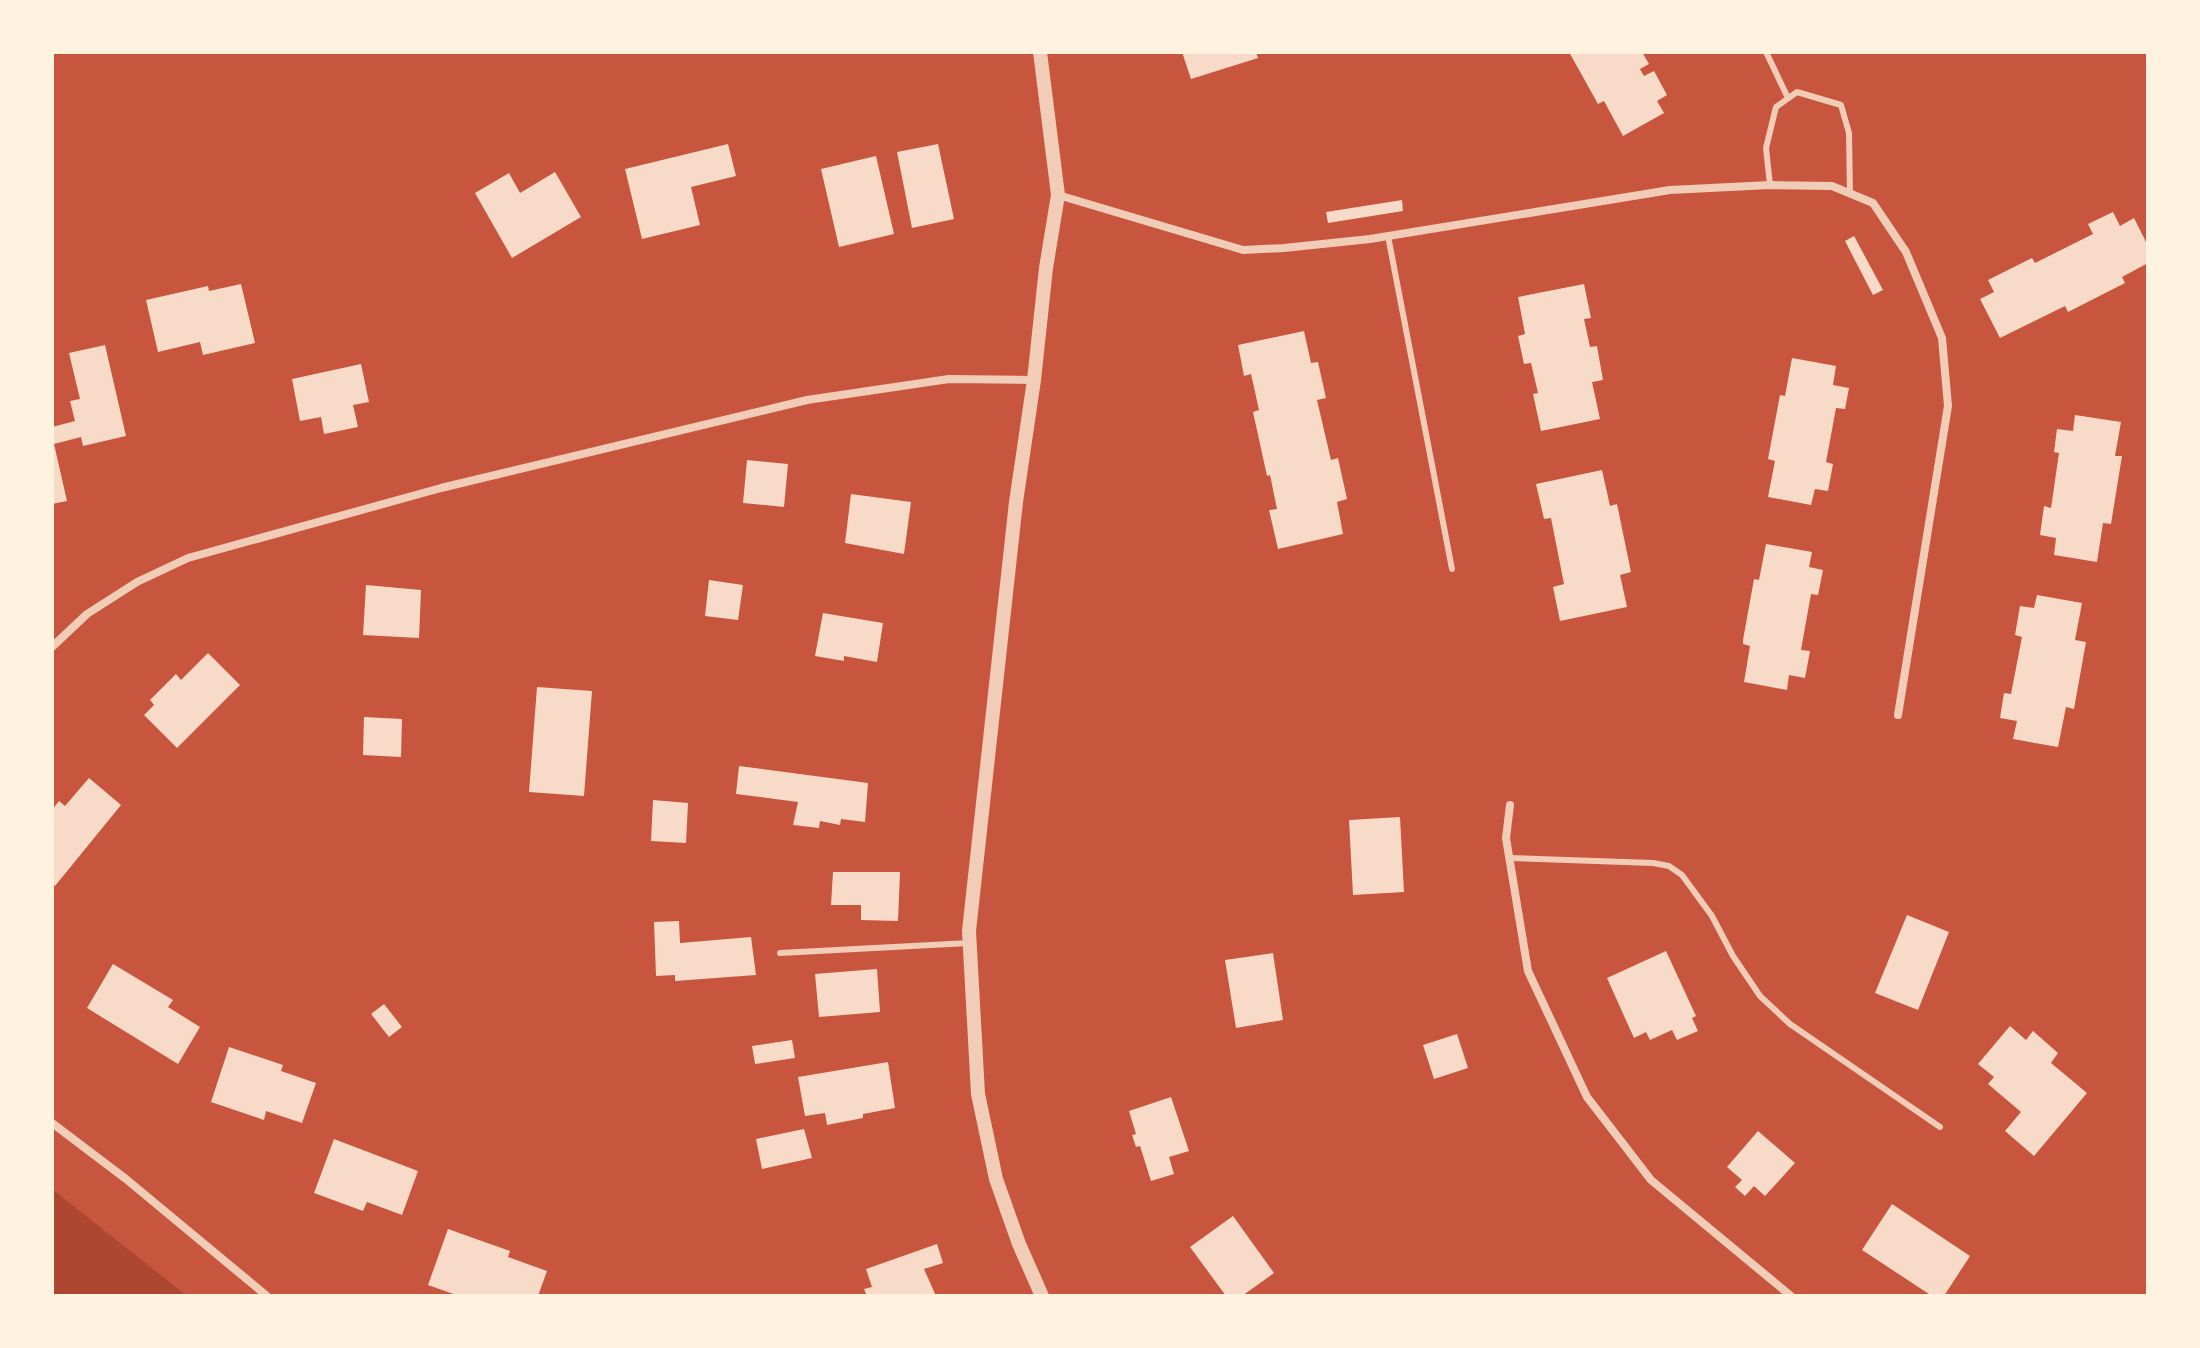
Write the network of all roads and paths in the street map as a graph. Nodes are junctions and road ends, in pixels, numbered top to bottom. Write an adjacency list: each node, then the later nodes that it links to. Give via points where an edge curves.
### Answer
1 (1766, 52): 3 (lane)
2 (1038, 53): 6 (street)
3 (1788, 98): 4 (lane, via 1776,107 1766,148); 5 (lane, via 1797,92 1841,105 1849,133)
4 (1770, 185): 5 (street, via 1832,186); 7 (street, via 1670,190)
5 (1850, 194): 11 (street, via 1873,203 1906,252 1942,338 1948,406)
6 (1058, 195): 7 (street, via 1243,250); 8 (street)
7 (1388, 236): 9 (lane)
8 (1034, 380): 10 (street, via 949,379 807,400 426,492 188,558 87,614); 14 (street)
9 (1452, 569)
10 (52, 647)
11 (1898, 715)
12 (1510, 805): 13 (street)
13 (1509, 858): 17 (lane, via 1669,866 1697,894 1754,986 1780,1015); 20 (street, via 1528,971 1587,1097 1651,1180)
14 (969, 943): 15 (lane); 19 (street, via 978,1094 996,1179)
15 (780, 953)
16 (52, 1123): 18 (street)
17 (1940, 1127)
18 (267, 1296)
19 (1042, 1296)
20 (1791, 1296)

